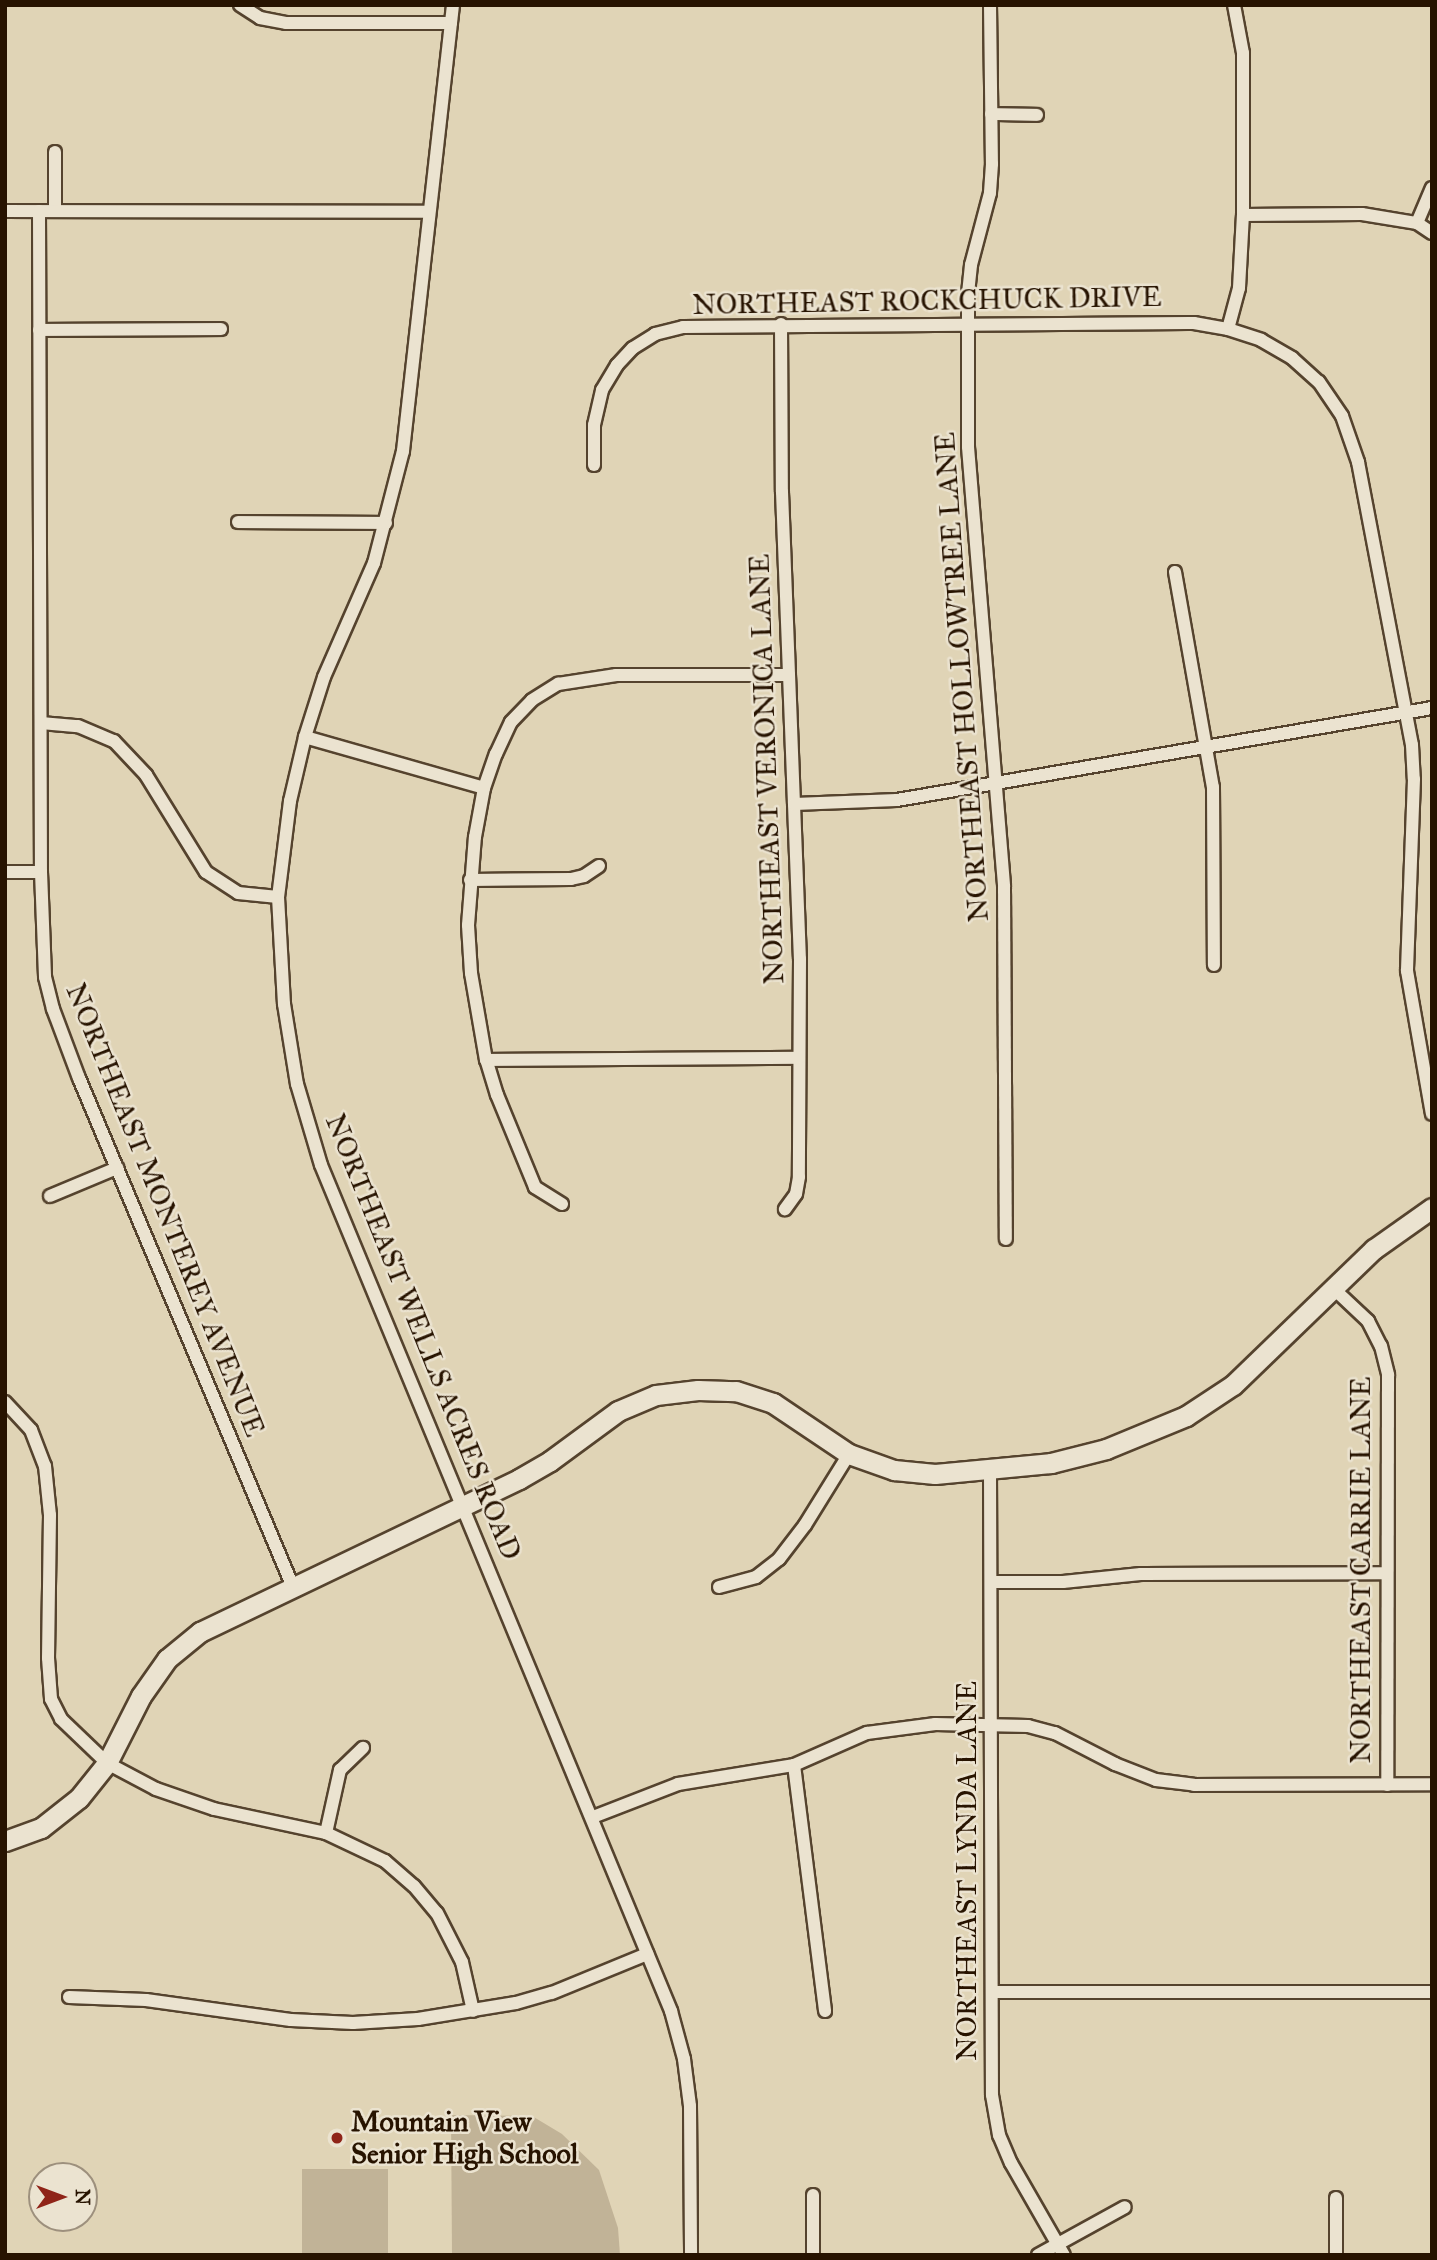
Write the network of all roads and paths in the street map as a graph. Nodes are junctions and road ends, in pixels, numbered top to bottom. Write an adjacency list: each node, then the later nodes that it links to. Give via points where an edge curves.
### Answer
1 (240, 5): 5 (street, via 260,18 286,23)
2 (453, 5): 5 (street, NORTHEAST WELLS ACRES ROAD)
3 (990, 5): 6 (street, NORTHEAST HOLLOWTREE LANE)
4 (1234, 5): 14 (street, via 1243,53)
5 (451, 23): 13 (street, NORTHEAST WELLS ACRES ROAD)
6 (991, 114): 7 (street); 17 (street, NORTHEAST HOLLOWTREE LANE, via 990,193 971,265)
7 (1037, 115)
8 (55, 152): 12 (street)
9 (1432, 188): 15 (street)
10 (5, 211): 11 (street)
11 (39, 211): 12 (street); 21 (street, NORTHEAST MONTEREY AVENUE)
12 (55, 211): 13 (street)
13 (429, 212): 24 (street, NORTHEAST WELLS ACRES ROAD, via 403,451)
14 (1243, 215): 15 (street, via 1362,214); 20 (street, via 1239,288)
15 (1416, 223): 16 (street)
16 (1432, 233)
17 (967, 323): 18 (street, NORTHEAST ROCKCHUCK DRIVE); 20 (street, NORTHEAST ROCKCHUCK DRIVE, via 1194,323); 32 (street, NORTHEAST HOLLOWTREE LANE, via 970,501)
18 (781, 324): 22 (street, NORTHEAST ROCKCHUCK DRIVE, via 683,327 655,334 633,348 602,390 594,425); 26 (street, NORTHEAST VERONICA LANE)
19 (221, 329): 21 (street)
20 (1228, 329): 28 (street, NORTHEAST ROCKCHUCK DRIVE, via 1261,340 1292,358 1319,382 1342,416 1358,462)
21 (39, 330): 29 (street, NORTHEAST MONTEREY AVENUE)
22 (594, 465)
23 (238, 522): 24 (street)
24 (386, 523): 30 (street, NORTHEAST WELLS ACRES ROAD)
25 (1175, 572): 31 (street)
26 (789, 675): 33 (street, via 616,675 558,684 532,700 511,722); 34 (street, NORTHEAST VERONICA LANE)
27 (1432, 708): 28 (street)
28 (1405, 713): 31 (street); 43 (street, NORTHEAST ROCKCHUCK DRIVE, via 1414,779 1407,971)
29 (41, 723): 37 (street, NORTHEAST MONTEREY AVENUE); 39 (street, via 78,726 114,741 146,775 206,872 238,893)
30 (305, 737): 33 (street); 39 (street, NORTHEAST WELLS ACRES ROAD, via 290,801)
31 (1207, 746): 32 (street); 40 (street, via 1214,814)
32 (994, 785): 34 (street, via 897,800); 49 (street, NORTHEAST HOLLOWTREE LANE, via 1007,942)
33 (484, 788): 38 (street)
34 (794, 804): 41 (street, NORTHEAST VERONICA LANE)
35 (599, 866): 38 (street, via 571,879)
36 (5, 872): 37 (street)
37 (41, 872): 44 (street, NORTHEAST MONTEREY AVENUE, via 42,941 53,1009)
38 (470, 880): 42 (street, via 471,974)
39 (278, 897): 54 (street, NORTHEAST WELLS ACRES ROAD, via 284,1004 297,1084 321,1165)
40 (1214, 965)
41 (799, 1058): 42 (street); 47 (street, NORTHEAST VERONICA LANE, via 799,1177 796,1194)
42 (486, 1060): 46 (street, via 535,1187)
43 (1432, 1114)
44 (117, 1168): 45 (street); 57 (street, NORTHEAST MONTEREY AVENUE)
45 (50, 1196)
46 (562, 1204)
47 (785, 1209)
48 (1432, 1209): 50 (street, via 1374,1249)
49 (1006, 1238)
50 (1335, 1289): 53 (street, via 1233,1385 1186,1416 1106,1449 1051,1463); 55 (street, NORTHEAST CARRIE LANE, via 1367,1321 1381,1346 1388,1375)
51 (5, 1402): 61 (street, via 31,1430 45,1466 50,1515 51,1699 61,1719)
52 (849, 1454): 53 (street, via 894,1470 935,1474); 54 (street, via 773,1403 736,1391 656,1395 618,1411 550,1461); 58 (street, via 779,1559 755,1577)
53 (990, 1471): 56 (street, NORTHEAST LYNDA LANE)
54 (464, 1507): 57 (street); 65 (street, NORTHEAST WELLS ACRES ROAD)
55 (1386, 1573): 56 (street, via 1141,1574 1063,1582); 63 (street, NORTHEAST CARRIE LANE)
56 (992, 1582): 59 (street, NORTHEAST LYNDA LANE)
57 (293, 1587): 61 (street, via 200,1632 167,1659 141,1696)
58 (719, 1587)
59 (992, 1723): 62 (street, via 900,1726 867,1733); 63 (street, via 1055,1733 1156,1780 1194,1785); 69 (street, NORTHEAST LYNDA LANE)
60 (363, 1748): 66 (street, via 340,1770)
61 (107, 1763): 66 (street, via 156,1789 214,1808); 67 (street, via 79,1798 41,1828)
62 (794, 1765): 65 (street, via 678,1784); 73 (street)
63 (1387, 1784): 64 (street)
64 (1432, 1784)
65 (593, 1817): 68 (street, NORTHEAST WELLS ACRES ROAD)
66 (326, 1833): 72 (street, via 385,1861 437,1913 462,1962)
67 (5, 1841)
68 (647, 1954): 72 (street, via 552,1993); 78 (street, NORTHEAST WELLS ACRES ROAD, via 671,2011 684,2059 690,2106)
69 (992, 1992): 70 (street); 77 (street, NORTHEAST LYNDA LANE, via 992,2095 999,2135)
70 (1432, 1992)
71 (69, 1997): 72 (street, via 146,2000 291,2020 353,2023)
72 (473, 2011)
73 (825, 2011)
74 (813, 2194): 79 (street)
75 (1336, 2197): 81 (street)
76 (1125, 2207): 77 (street)
77 (1061, 2249): 80 (street)
78 (691, 2255)
79 (813, 2255)
80 (1038, 2255)
81 (1336, 2255)

